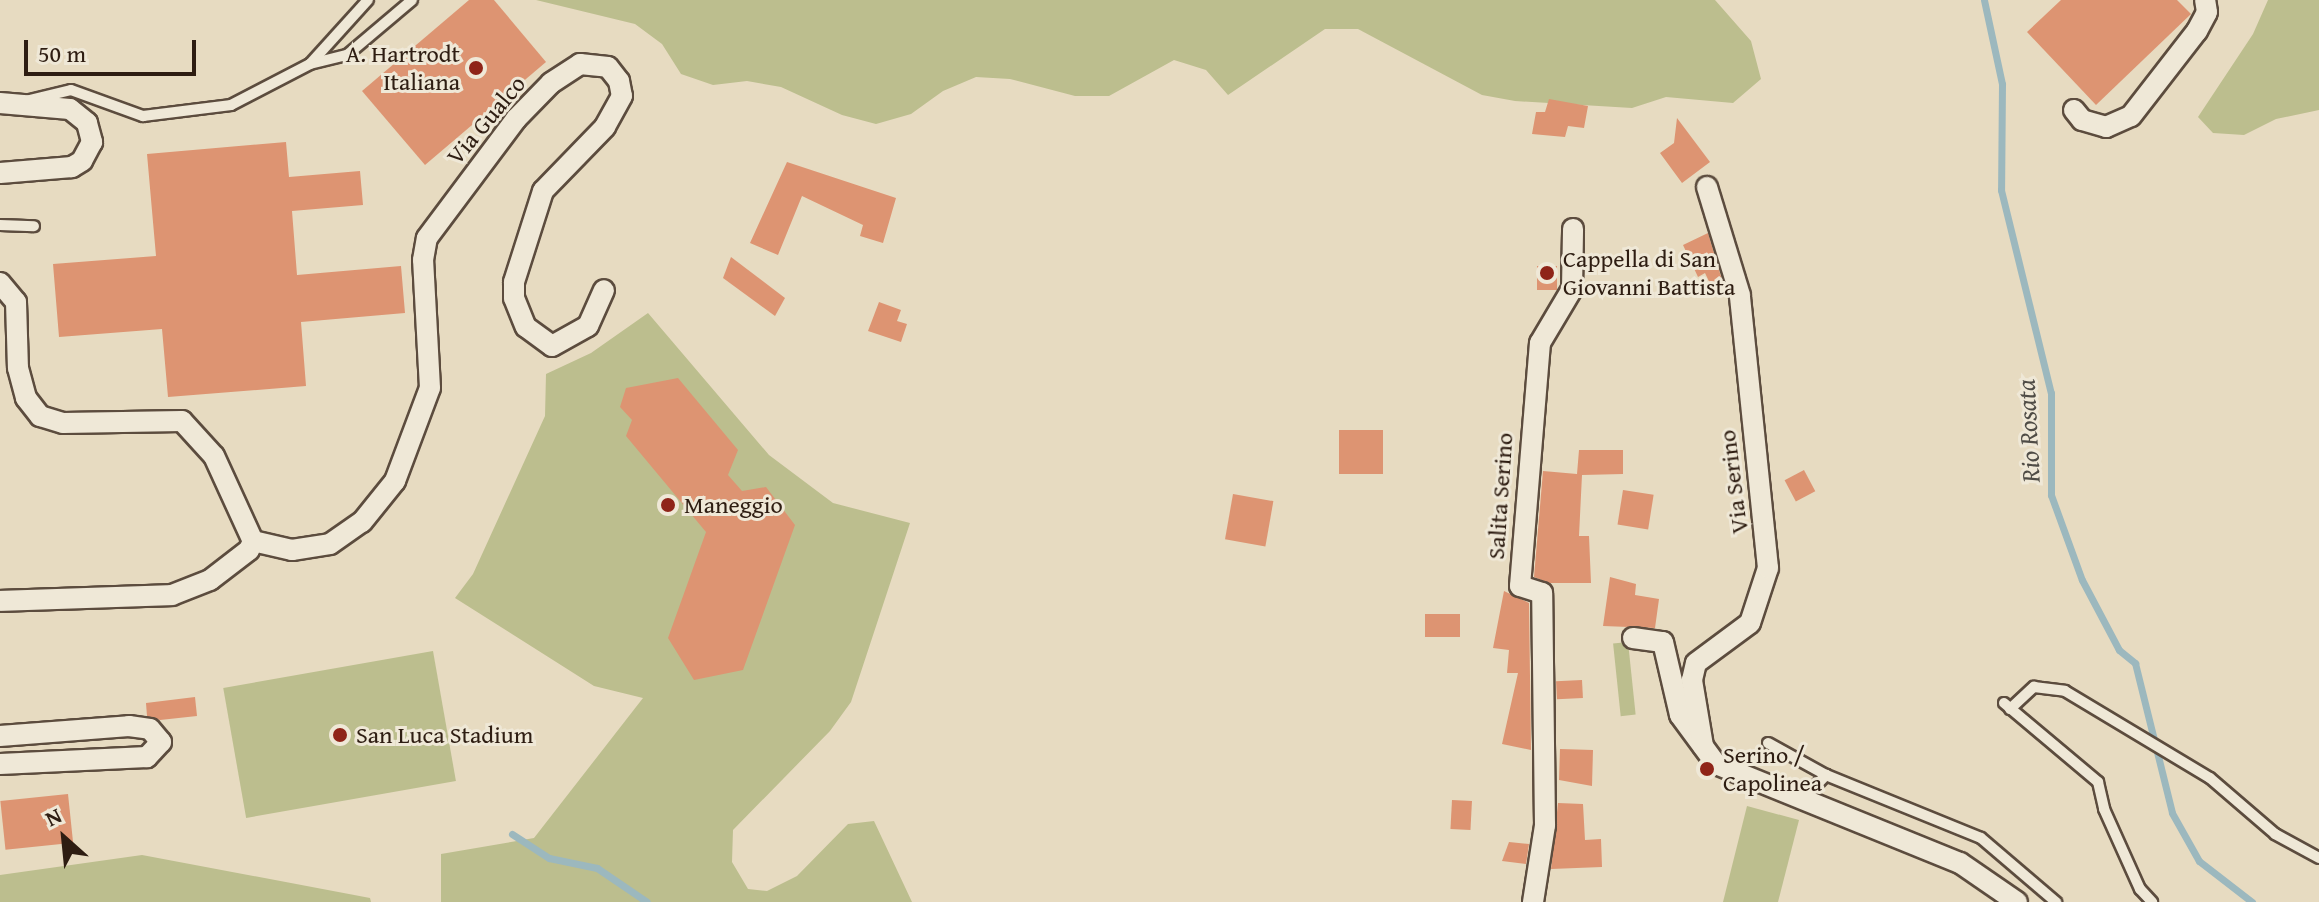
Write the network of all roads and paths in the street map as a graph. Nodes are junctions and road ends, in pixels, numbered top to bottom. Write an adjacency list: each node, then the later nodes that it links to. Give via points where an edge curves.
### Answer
1 (366, 0): 4 (lane)
2 (412, 0): 4 (lane, via 347,55)
3 (2205, 0): 6 (street, via 2207,12 2197,31 2131,116 2106,127 2082,120)
4 (310, 64): 5 (lane, via 231,105 143,116 71,90)
5 (10, 103): 7 (street, via 81,114 92,142 82,161 72,167)
6 (2074, 110)
7 (0, 173)
8 (1707, 187): 19 (street, Via Serino, via 1740,295 1768,568 1750,623 1696,663 1692,680)
9 (0, 225): 10 (lane)
10 (34, 226)
11 (1573, 229): 24 (street, Salita Serino, via 1572,289 1540,343 1520,586 1542,593 1545,825)
12 (0, 283): 14 (street, via 16,302 18,368 26,398 40,416 63,423 182,421 214,456)
13 (604, 290): 14 (street, Via Gualco, via 588,326 552,346 526,327 514,298 514,282 543,191 605,127 622,96 608,67 580,64 551,83 516,119 427,238 423,260 430,388 395,481 362,522 330,544 292,550)
14 (253, 541): 15 (street, via 210,580 172,595)
15 (0, 601)
16 (1633, 638): 19 (street, via 1663,642 1680,715)
17 (0, 736): 20 (street, via 129,726 150,729 161,742 147,757)
18 (1768, 743): 21 (lane)
19 (1703, 746): 22 (street, via 1716,764)
20 (0, 764)
21 (1826, 775): 22 (lane); 26 (lane, via 1981,838)
22 (1802, 800): 25 (street, via 1960,863)
23 (2319, 858): 27 (lane, via 2275,834 2210,778 2065,691 2034,687 2007,706 2098,782 2122,849 2140,889)
24 (1533, 902)
25 (2017, 902)
26 (2056, 902)
27 (2152, 902)

